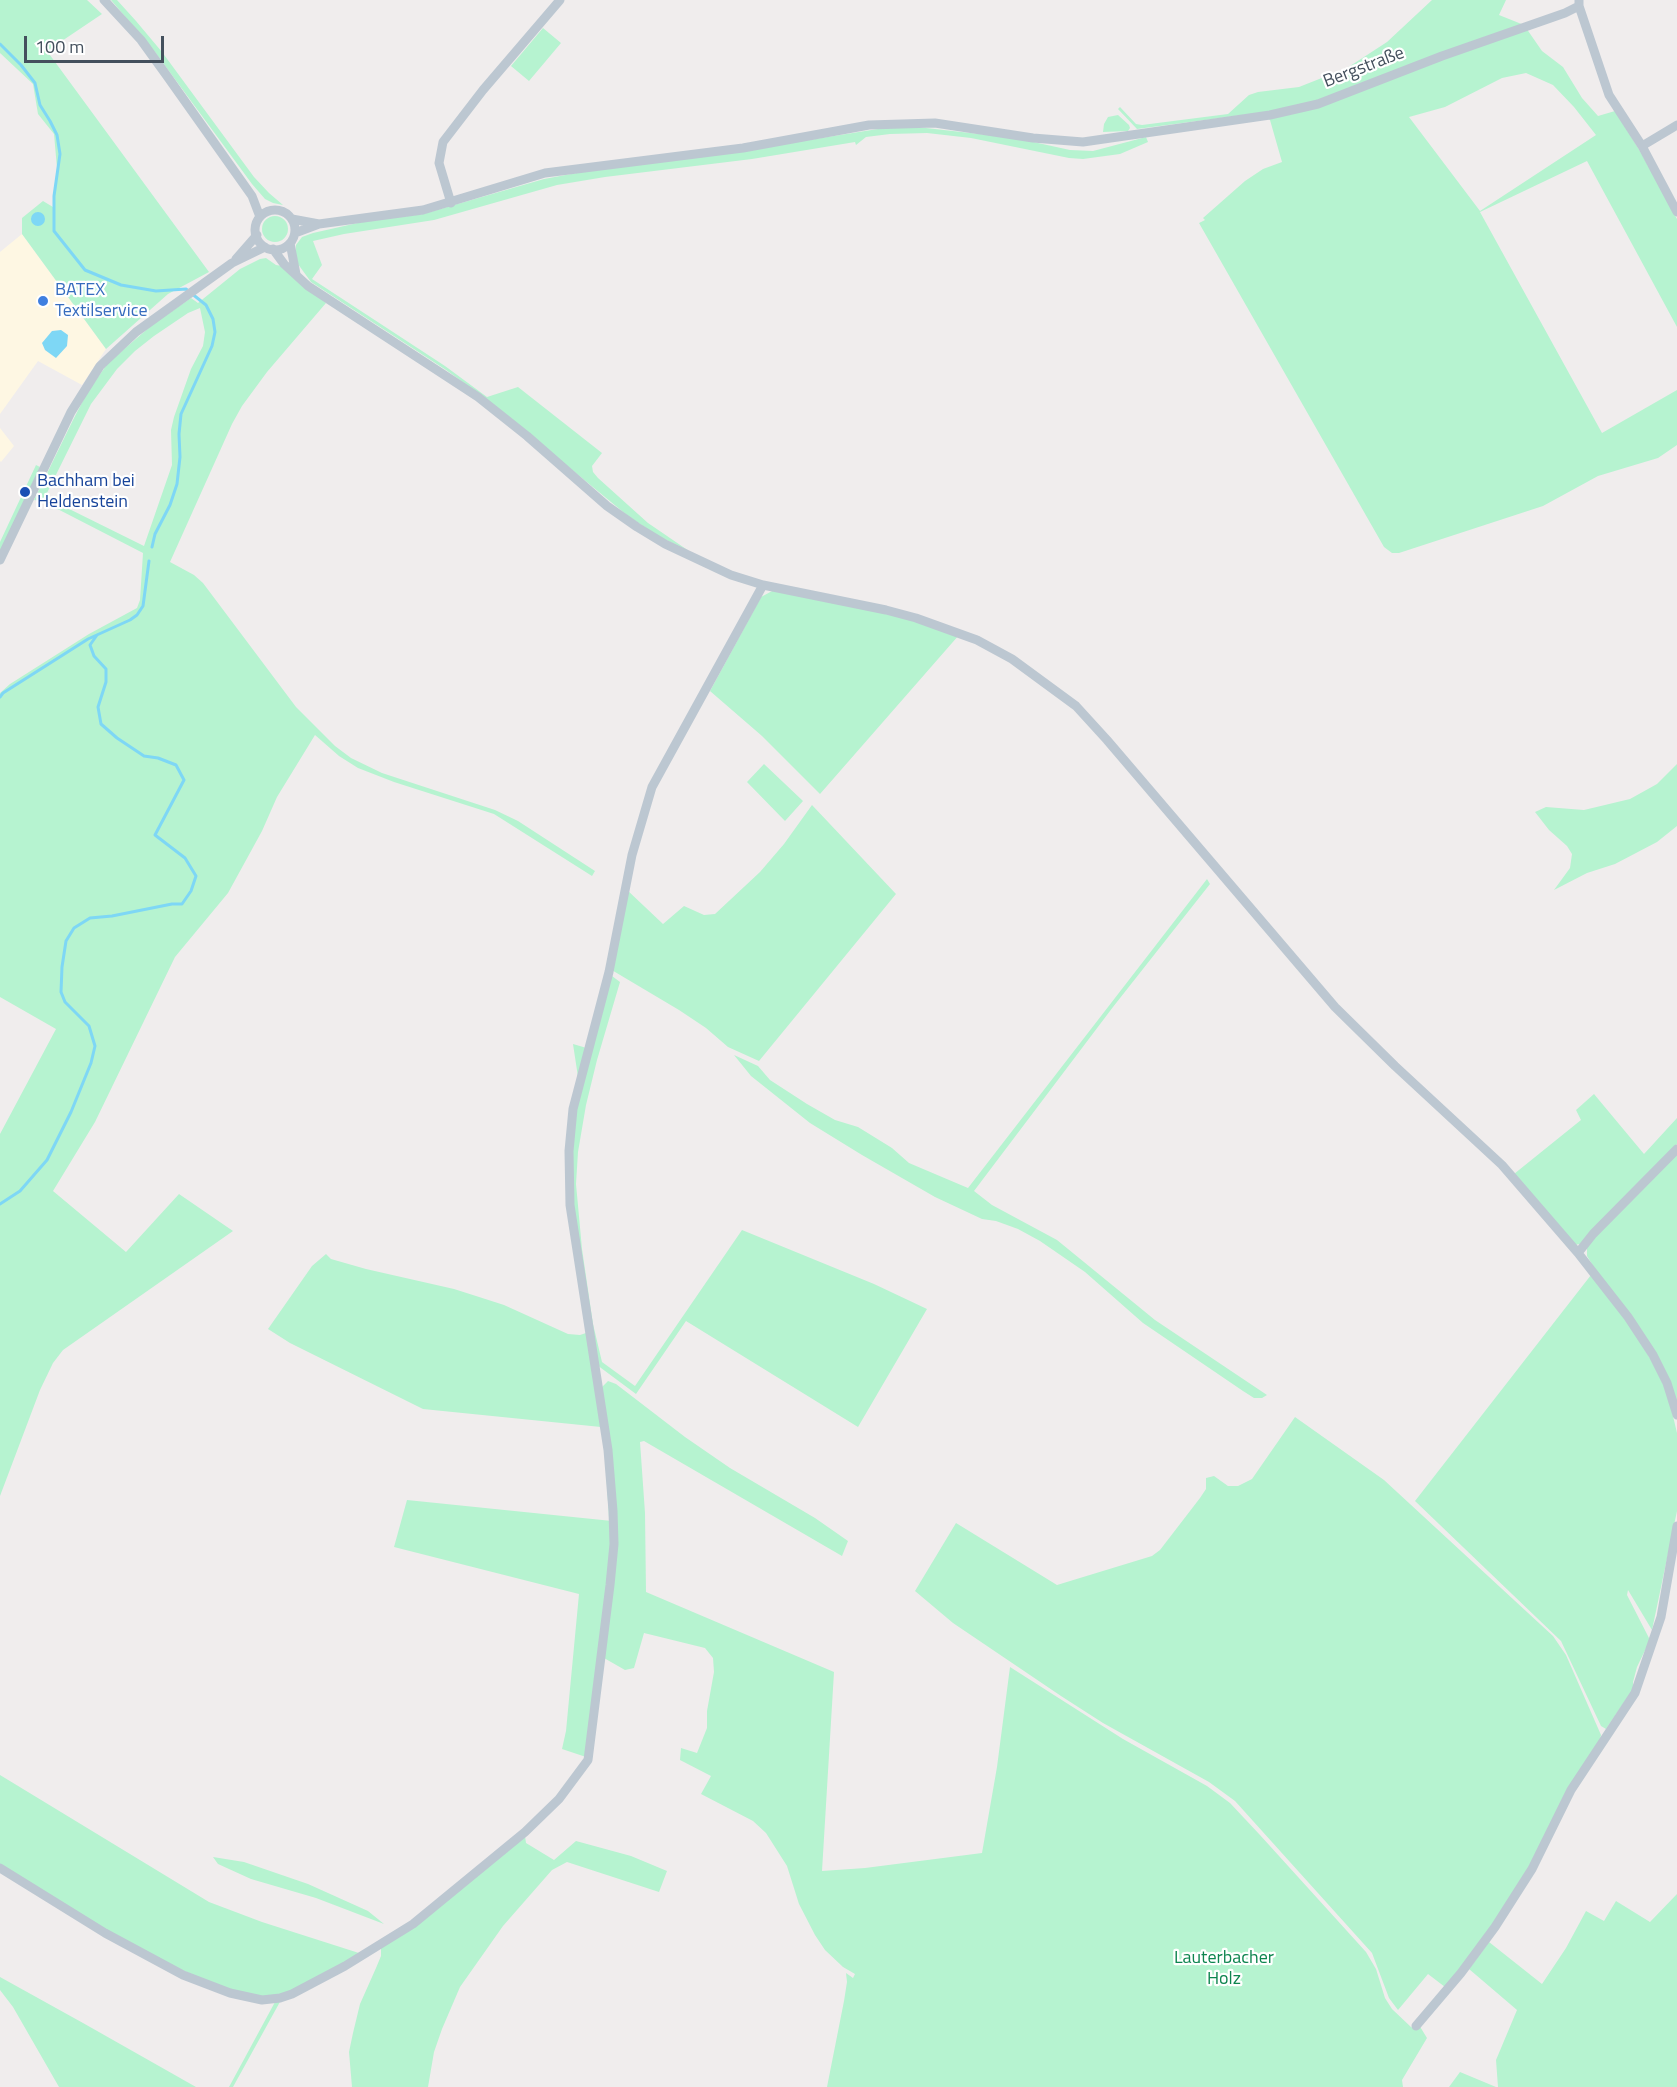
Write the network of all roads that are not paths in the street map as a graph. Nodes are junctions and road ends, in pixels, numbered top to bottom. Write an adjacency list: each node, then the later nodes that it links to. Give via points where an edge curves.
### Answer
1 (104, 0): 6 (street, via 141,40)
2 (560, 0): 7 (street, via 443,142 439,163)
3 (1579, 3): 5 (street, via 1609,95); 7 (street, Bergstraße, via 1564,14 1318,104 1270,116 1083,142 935,123 869,125 743,148 546,173)
4 (1677, 125): 5 (street)
5 (1642, 146): 9 (street)
6 (252, 196): 8 (street); 10 (street)
7 (451, 202): 12 (street, Bergstraße, via 423,210)
8 (272, 210): 10 (street); 11 (street, via 285,212)
9 (1677, 212)
10 (260, 217): 14 (street)
11 (292, 219): 12 (street); 13 (street)
12 (319, 224): 13 (street)
13 (295, 233): 15 (street)
14 (256, 235): 16 (street); 17 (street)
15 (290, 243): 16 (street, via 281,249); 18 (street)
16 (269, 248): 17 (street); 18 (street)
17 (232, 263): 19 (street, via 122,344 100,366 71,412)
18 (297, 274): 20 (street, via 308,286 478,397 606,506 637,527 699,561)
19 (0, 560)
20 (763, 585): 22 (street, via 886,610 977,640 1012,659 1076,706 1335,1007 1502,1165); 25 (street, via 652,787 632,855 609,972 572,1116 570,1205 614,1511 610,1586 588,1760 559,1799 525,1832 413,1924 328,1976 273,1999 230,1993 175,1970 105,1933)
21 (1677, 1149): 22 (street)
22 (1578, 1253): 23 (street, via 1644,1340 1667,1383)
23 (1677, 1415)
24 (1677, 1526): 26 (street, via 1660,1617 1635,1693 1571,1790 1532,1869 1496,1927)
25 (0, 1868)
26 (1416, 2026)

